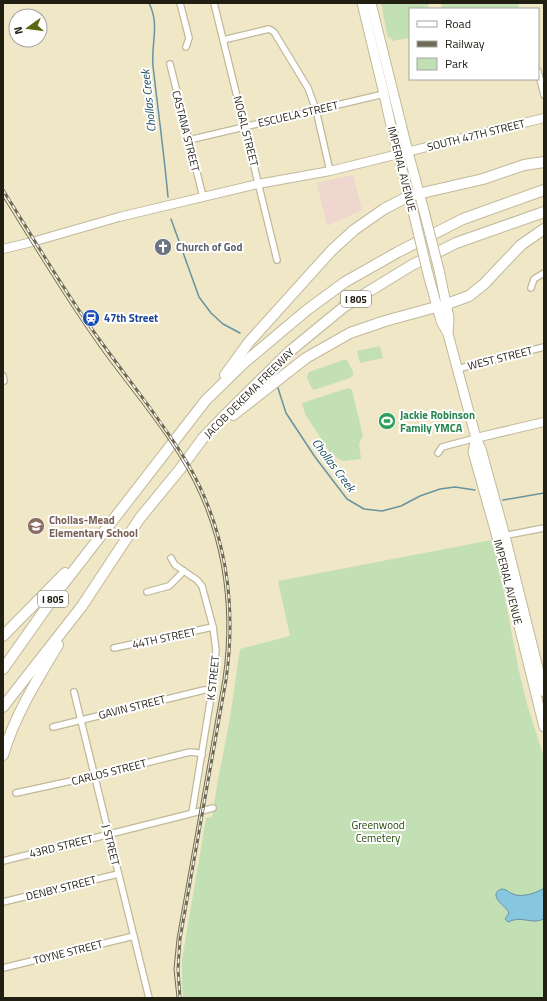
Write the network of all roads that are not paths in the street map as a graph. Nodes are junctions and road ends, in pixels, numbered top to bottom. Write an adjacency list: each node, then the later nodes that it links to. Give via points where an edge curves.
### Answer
1 (180, 3): 6 (street, via 189,38)
2 (214, 3): 5 (street, NOGAL STREET)
3 (362, 3): 9 (main road, IMPERIAL AVENUE)
4 (371, 3): 15 (main road, IMPERIAL AVENUE)
5 (223, 40): 11 (street, via 269,29 274,32 308,88); 13 (street, NOGAL STREET)
6 (186, 47)
7 (170, 64): 14 (street, CASTANA STREET)
8 (539, 75): 10 (street)
9 (384, 94): 11 (street, ESCUELA STREET); 16 (main road, IMPERIAL AVENUE)
10 (544, 95)
11 (316, 110): 13 (street, ESCUELA STREET); 18 (street)
12 (544, 118): 15 (main road, SOUTH 47TH STREET)
13 (244, 127): 14 (street, ESCUELA STREET); 19 (street, NOGAL STREET)
14 (188, 140): 23 (street, CASTANA STREET)
15 (408, 152): 16 (main road); 21 (main road, IMPERIAL AVENUE)
16 (398, 154): 18 (main road); 22 (main road, IMPERIAL AVENUE)
17 (544, 162): 21 (highway, via 524,165 483,179)
18 (330, 170): 19 (main road)
19 (258, 184): 23 (main road); 27 (street, NOGAL STREET)
20 (544, 190): 33 (highway, JACOB DEKEMA FREEWAY / I 805, via 463,220 345,282 245,362)
21 (420, 194): 22 (highway); 30 (main road, IMPERIAL AVENUE, bridge, via 439,270)
22 (409, 196): 30 (main road, IMPERIAL AVENUE, bridge, via 428,274); 33 (highway, via 384,209 354,230 332,250 249,342)
23 (203, 197): 26 (main road)
24 (544, 212): 35 (highway, JACOB DEKEMA FREEWAY / I 805, via 456,243 412,265 345,306 289,352)
25 (544, 229): 30 (highway, via 521,245 469,296)
26 (3, 249)
27 (277, 260)
28 (544, 273): 29 (street, via 534,279)
29 (531, 288)
30 (442, 305): 32 (main road, IMPERIAL AVENUE, via 441,321 448,334); 35 (highway, via 384,321 333,342 306,358)
31 (544, 347): 32 (street, WEST STREET)
32 (457, 368): 36 (main road, IMPERIAL AVENUE)
33 (206, 400): 39 (highway, JACOB DEKEMA FREEWAY / I 805)
34 (544, 422): 36 (main road)
35 (203, 438): 44 (highway, JACOB DEKEMA FREEWAY / I 805, via 140,518)
36 (476, 438): 37 (street, via 442,447); 40 (main road, IMPERIAL AVENUE, via 481,449)
37 (438, 453)
38 (544, 528): 40 (street)
39 (102, 535): 46 (highway); 48 (highway, JACOB DEKEMA FREEWAY / I 805, via 61,587)
40 (501, 537): 49 (main road, IMPERIAL AVENUE); 56 (main road, IMPERIAL AVENUE)
41 (171, 558): 42 (street, K STREET, via 175,565)
42 (184, 571): 43 (street, via 170,586); 45 (street, K STREET, via 202,586)
43 (147, 592)
44 (82, 606): 53 (highway, JACOB DEKEMA FREEWAY / I 805); 57 (highway, via 24,704)
45 (213, 627): 47 (street, 44TH STREET); 50 (street, K STREET, via 216,650)
46 (3, 636)
47 (114, 648)
48 (4, 668)
49 (543, 682): 52 (main road, IMPERIAL AVENUE)
50 (212, 690): 54 (street, GAVIN STREET); 58 (street, K STREET)
51 (74, 692): 54 (street, J STREET)
52 (544, 692)
53 (3, 707)
54 (81, 720): 55 (street, GAVIN STREET); 59 (street, J STREET)
55 (53, 726)
56 (544, 728)
57 (3, 755)
58 (202, 755): 59 (street, CARLOS STREET, via 190,752); 62 (street, K STREET)
59 (94, 776): 60 (street, CARLOS STREET); 63 (street, J STREET)
60 (16, 793)
61 (212, 808): 62 (street, 43RD STREET)
62 (192, 813): 63 (street, 43RD STREET)
63 (109, 834): 64 (street, 43RD STREET); 65 (street, J STREET)
64 (3, 861)
65 (118, 874): 66 (street, DENBY STREET); 67 (street, J STREET)
66 (3, 902)
67 (134, 936): 68 (street, TOYNE STREET); 69 (street, J STREET)
68 (3, 968)
69 (148, 997)

